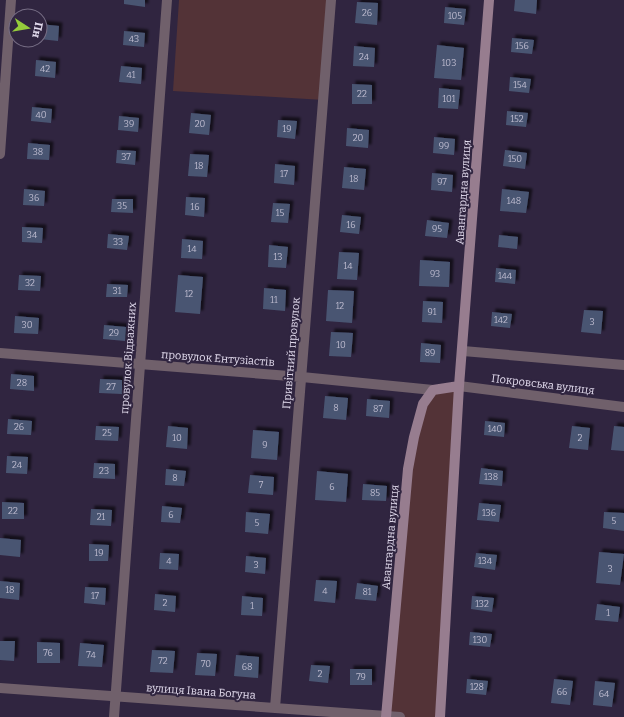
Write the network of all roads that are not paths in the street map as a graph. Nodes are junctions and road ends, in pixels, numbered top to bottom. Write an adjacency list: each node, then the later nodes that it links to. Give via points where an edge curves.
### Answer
1 (11, 0): 5 (street)
2 (167, 0): 8 (street, провулок Відважних)
3 (331, 0): 10 (street, Привітний провулок)
4 (489, 0): 6 (street, Авангардна вулиця)
5 (0, 154)
6 (462, 351): 9 (street); 11 (street, Авангардна вулиця)
7 (0, 353): 8 (street, провулок Ентузіастів)
8 (140, 364): 10 (street, провулок Ентузіастів); 15 (street, провулок Відважних)
9 (624, 365)
10 (302, 376): 12 (street, провулок Ентузіастів); 16 (street, Привітний провулок)
11 (459, 386): 12 (street); 13 (street, Покровська вулиця); 20 (street, Авангардна вулиця)
12 (433, 390): 17 (street, Авангардна вулиця, via 423,404 408,470)
13 (624, 407)
14 (0, 688): 15 (street, вулиця Івана Богуна)
15 (115, 696): 16 (street, вулиця Івана Богуна); 18 (street, провулок Відважних)
16 (275, 708): 17 (street, вулиця Івана Богуна)
17 (386, 716): 19 (street, вулиця Івана Богуна)
18 (114, 717)
19 (400, 717)
20 (440, 717)

